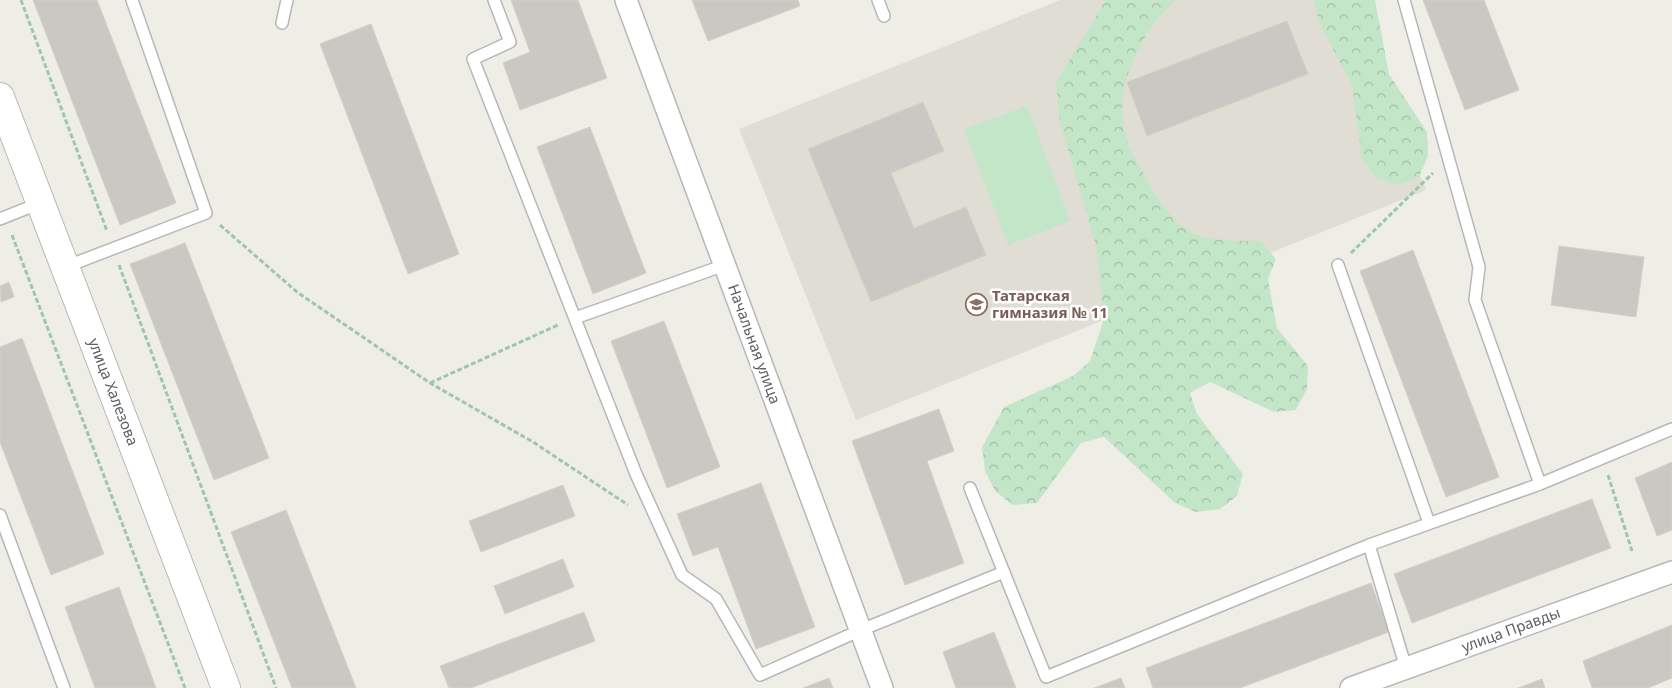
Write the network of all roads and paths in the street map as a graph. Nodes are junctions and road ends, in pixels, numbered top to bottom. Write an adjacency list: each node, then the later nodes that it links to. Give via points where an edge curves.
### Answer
1 (21, 0): 15 (path)
2 (132, 0): 13 (lane)
3 (287, 0): 9 (lane)
4 (494, 0): 19 (lane, via 510,42 473,59)
5 (626, 0): 16 (street, Начальная улица)
6 (878, 0): 8 (lane)
7 (1404, 0): 11 (lane)
8 (884, 16)
9 (282, 23)
10 (0, 97): 12 (street, улица Халезова)
11 (1448, 158): 17 (path); 23 (lane, via 1479,267 1475,300)
12 (40, 203): 14 (lane); 18 (street, улица Халезова)
13 (206, 213): 15 (lane); 20 (path, via 297,292)
14 (3, 218): 35 (path)
15 (113, 248): 18 (lane); 37 (path)
16 (725, 265): 19 (lane); 32 (street, Начальная улица)
17 (1338, 265): 26 (lane)
18 (65, 267): 36 (street, улица Халезова)
19 (575, 318): 20 (path); 27 (lane)
20 (430, 383): 27 (path, via 533,442)
21 (1672, 429): 22 (lane)
22 (1603, 458): 23 (lane); 29 (path)
23 (1540, 484): 26 (lane)
24 (970, 488): 30 (lane)
25 (0, 515): 34 (lane)
26 (1429, 523): 28 (lane)
27 (660, 527): 32 (lane, via 682,575 716,599 760,675)
28 (1369, 545): 30 (lane, via 1046,677); 33 (lane)
29 (1632, 551)
30 (1004, 572): 32 (lane)
31 (1672, 572): 33 (street, улица Правды)
32 (860, 630): 38 (street, Начальная улица)
33 (1406, 668): 39 (street, улица Правды)
34 (64, 688)
35 (185, 688)
36 (226, 688)
37 (276, 688)
38 (882, 688)
39 (1351, 688)

